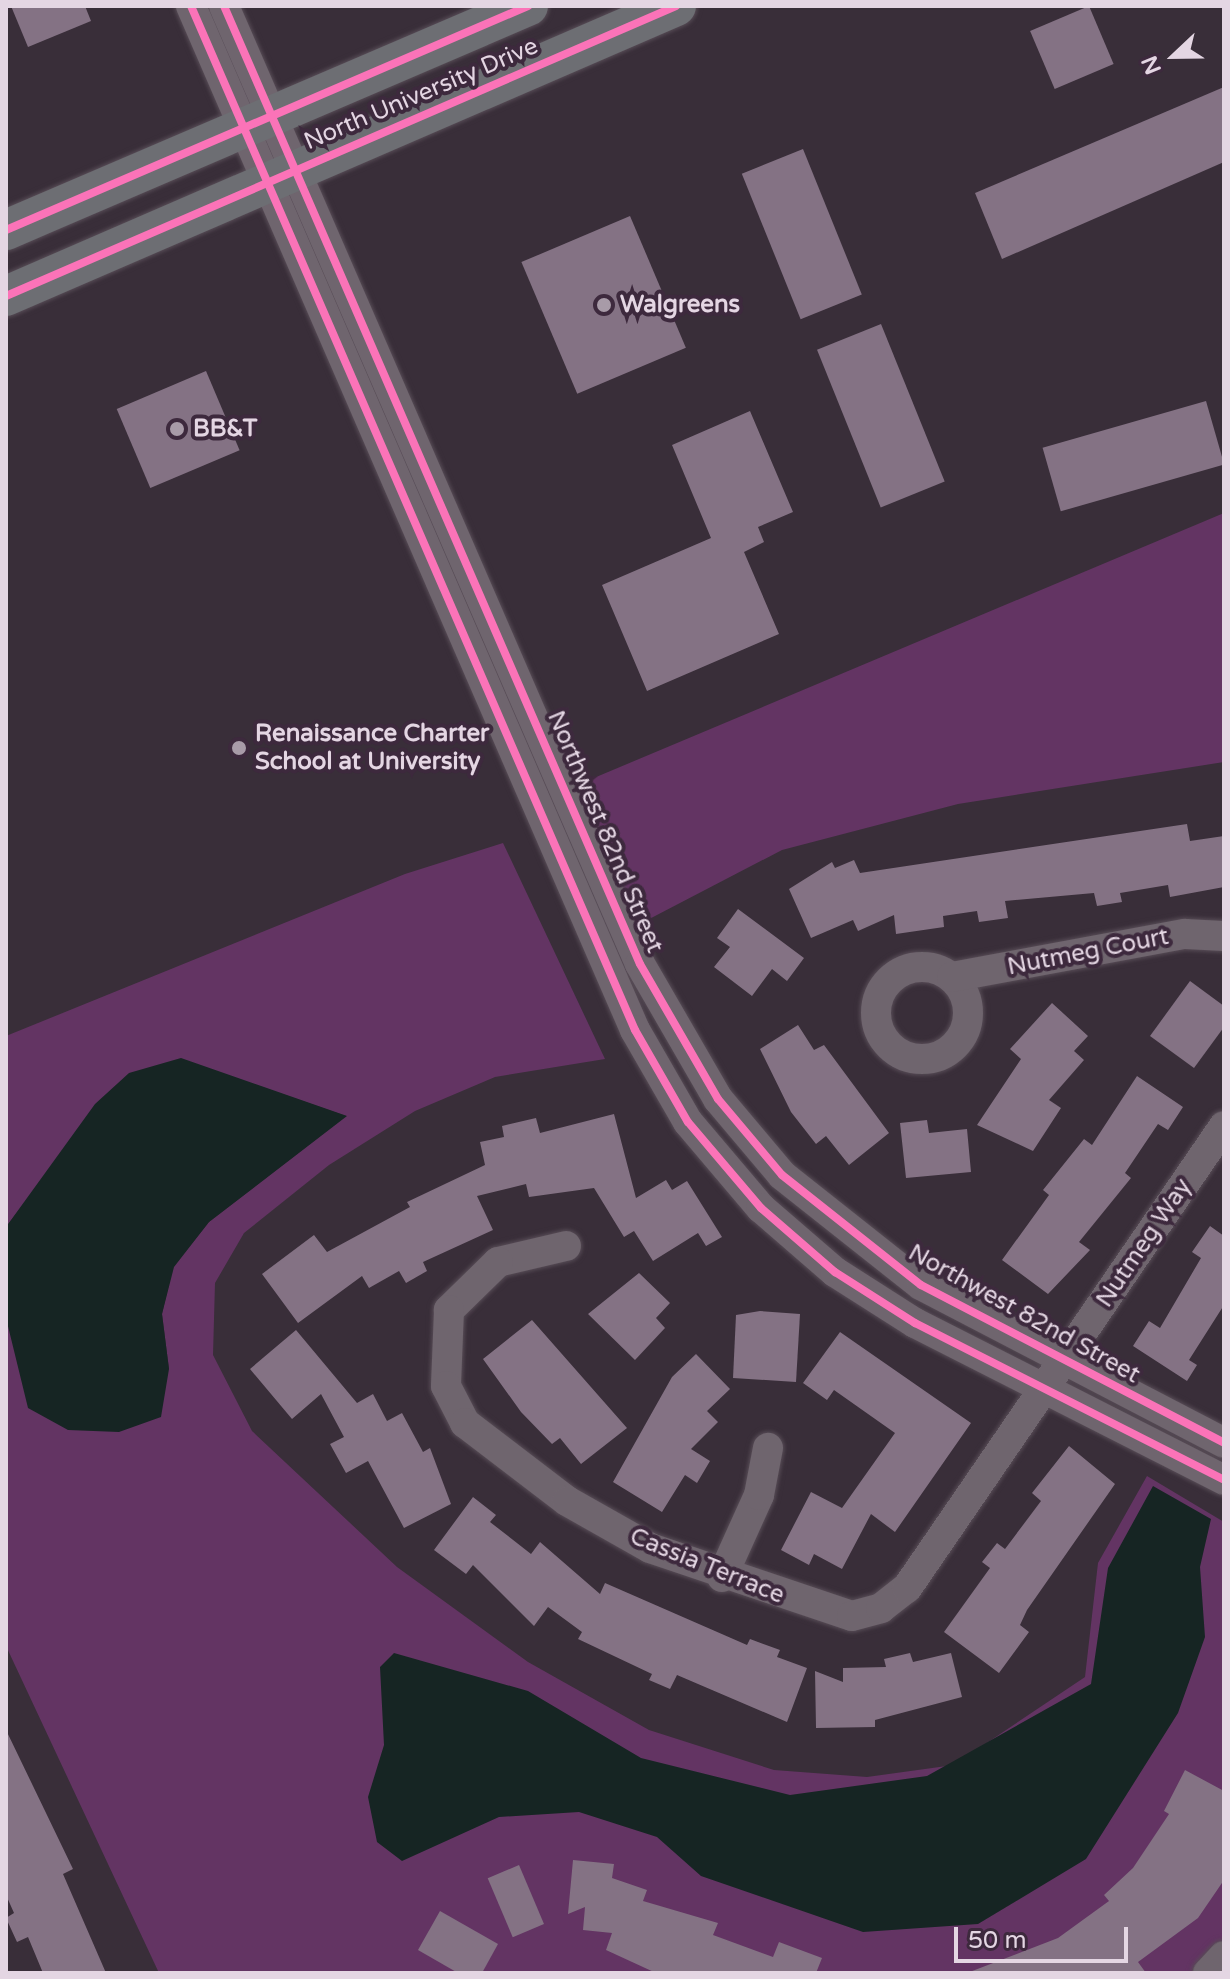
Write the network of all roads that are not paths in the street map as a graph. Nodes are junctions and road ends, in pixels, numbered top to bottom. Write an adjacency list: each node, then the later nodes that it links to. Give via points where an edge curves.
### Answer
1 (191, 6): 5 (street, Northwest 82nd Street)
2 (224, 6): 5 (street, Northwest 82nd Street)
3 (528, 6): 5 (main road, North University Drive)
4 (676, 6): 6 (main road, North University Drive)
5 (256, 123): 6 (street, Northwest 82nd Street); 7 (main road, North University Drive)
6 (281, 177): 8 (main road, North University Drive); 13 (street, Northwest 82nd Street, via 634,951 718,1099 782,1175 851,1236 921,1285); 14 (street, Northwest 82nd Street, via 635,1030 688,1122 761,1208 835,1272)
7 (6, 230)
8 (6, 296)
9 (1224, 936): 10 (street, Nutmeg Court, via 1185,934)
10 (952, 977)
11 (1224, 1126): 13 (street, Nutmeg Way)
12 (566, 1246): 18 (street, Cassia Terrace, via 498,1262 472,1281 449,1310 446,1386 465,1423 567,1501)
13 (1064, 1360): 14 (street, Cassia Terrace); 15 (street, Northwest 82nd Street)
14 (1043, 1390): 17 (street, Northwest 82nd Street); 18 (street, Cassia Terrace, via 907,1588 881,1608 852,1616)
15 (1224, 1443)
16 (768, 1448): 18 (street, via 759,1495)
17 (1224, 1480)
18 (722, 1577)
19 (1224, 1956): 20 (street)
20 (1208, 1973)

